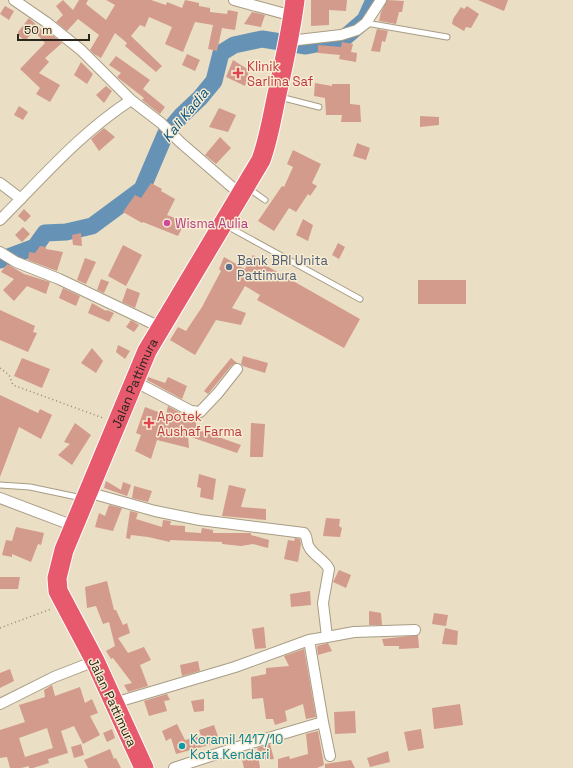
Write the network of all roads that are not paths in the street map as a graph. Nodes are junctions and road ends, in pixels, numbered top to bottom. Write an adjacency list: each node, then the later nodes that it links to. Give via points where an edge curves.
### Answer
1 (14, 0): 8 (street, via 81,50)
2 (234, 0): 5 (street)
3 (381, 0): 4 (street)
4 (366, 23): 5 (street, via 357,30 341,35); 6 (lane)
5 (291, 29): 7 (highway, Jalan Pattimura)
6 (447, 37)
7 (277, 96): 9 (lane); 11 (highway, Jalan Pattimura, via 267,144 261,160)
8 (131, 100): 11 (street, via 180,142); 12 (street, via 106,116 81,137)
9 (319, 107)
10 (0, 182): 12 (street)
11 (243, 190): 13 (lane); 15 (highway, Jalan Pattimura)
12 (21, 199): 14 (street)
13 (264, 200)
14 (0, 220)
15 (222, 224): 17 (lane); 18 (highway, Jalan Pattimura)
16 (0, 252): 18 (street, via 16,262 59,278)
17 (360, 299)
18 (160, 327): 20 (highway, Jalan Pattimura)
19 (237, 370): 20 (street, via 200,412 191,411)
20 (134, 381): 22 (highway, Jalan Pattimura)
21 (0, 485): 22 (lane)
22 (86, 496): 24 (highway, Jalan Pattimura); 26 (street, via 200,520 306,534 309,547 327,564 323,603)
23 (0, 498): 24 (street)
24 (74, 526): 28 (highway, Jalan Pattimura, via 64,550 57,578 58,591)
25 (415, 630): 26 (street, via 354,632)
26 (328, 637): 27 (street)
27 (310, 640): 29 (street, via 234,667); 31 (street)
28 (95, 661): 29 (highway, Jalan Pattimura); 30 (street, via 54,677)
29 (114, 703): 33 (highway, Jalan Pattimura)
30 (0, 704)
31 (323, 722): 32 (street); 34 (street)
32 (330, 756)
33 (144, 768)
34 (174, 768)

